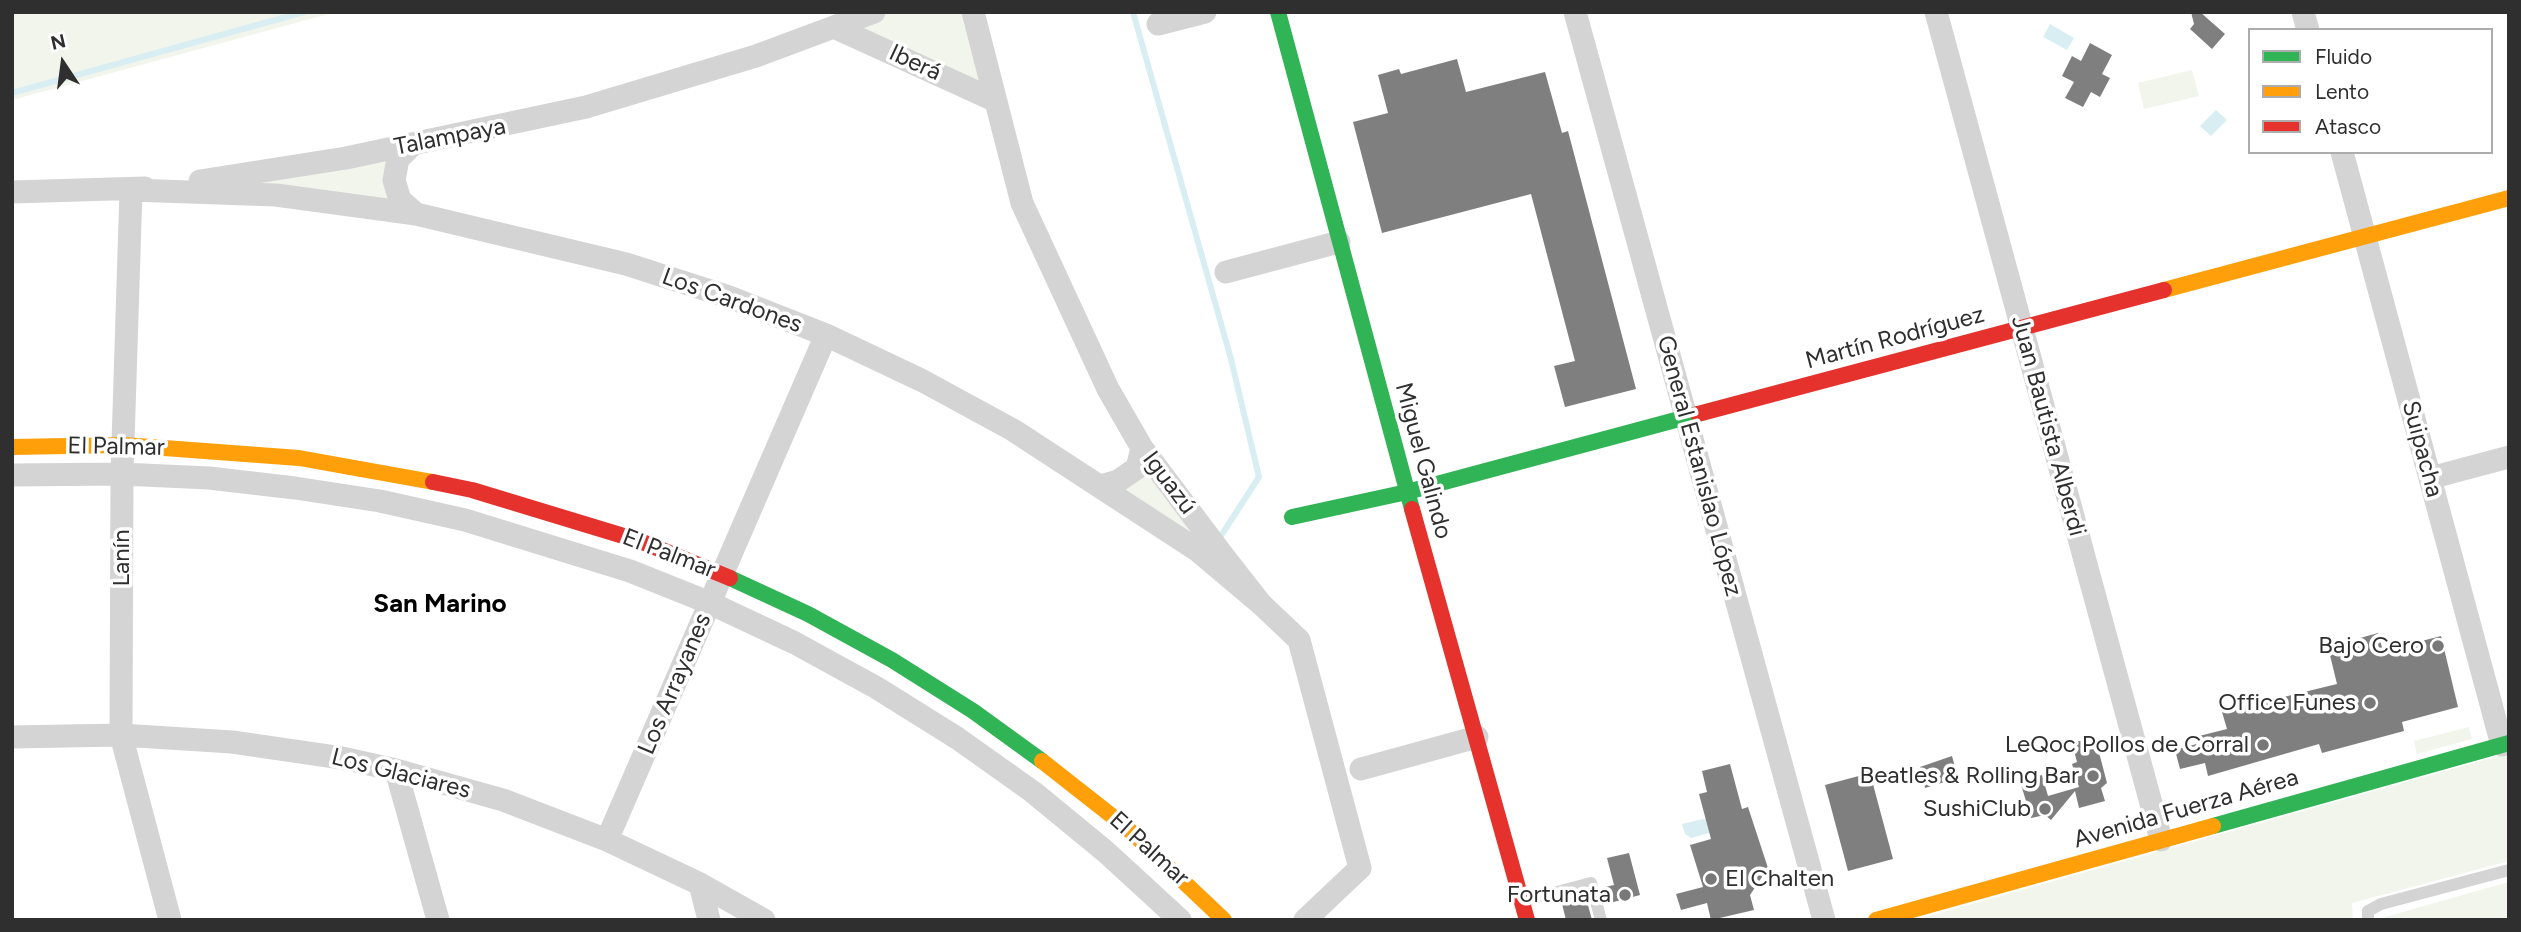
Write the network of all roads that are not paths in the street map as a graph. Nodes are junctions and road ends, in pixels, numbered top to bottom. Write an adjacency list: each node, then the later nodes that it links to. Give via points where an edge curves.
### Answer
1 (874, 12): 8 (street, Talampaya)
2 (973, 12): 9 (street, Iguazú)
3 (1205, 12): 7 (street)
4 (1278, 12): 17 (street, Miguel Galindo)
5 (1575, 12): 21 (street, General Estanislao López)
6 (1936, 12): 19 (street, Juan Bautista Alberdi)
7 (1158, 24)
8 (836, 27): 9 (street, Iberá); 10 (street, Talampaya, via 671,83)
9 (993, 100): 24 (street, Iguazú, via 1022,203 1048,266)
10 (413, 144): 12 (street, Talampaya, via 226,179); 15 (street, via 398,159 394,180 400,200)
11 (2343, 154): 16 (street, Suipacha)
12 (131, 190): 13 (street, Talampaya); 15 (street, Los Cardones, via 276,195); 22 (street, Lanín)
13 (12, 192)
14 (2509, 198): 16 (street, Martín Rodríguez)
15 (416, 214): 20 (street, Los Cardones, via 626,264)
16 (2365, 237): 19 (street, Martín Rodríguez); 28 (street, Suipacha)
17 (1339, 242): 18 (street); 30 (street, Miguel Galindo)
18 (1226, 272)
19 (2022, 328): 21 (street, Martín Rodríguez); 42 (street, Juan Bautista Alberdi)
20 (826, 335): 29 (street, Los Cardones, via 991,418); 32 (street, Los Arrayanes)
21 (1686, 418): 30 (street, Martín Rodríguez); 55 (street, General Estanislao López)
22 (124, 446): 23 (street, El Palmar); 26 (street, Lanín); 32 (street, El Palmar, via 299,458 435,482 556,514)
23 (12, 447)
24 (1142, 448): 29 (street, via 1137,468); 34 (street, Iguazú)
25 (2509, 457): 28 (street)
26 (122, 474): 27 (street, El Palmar); 33 (street, El Palmar, via 295,488 453,517 559,547); 35 (street, Lanín)
27 (12, 475)
28 (2430, 478): 38 (street, Suipacha)
29 (1100, 486): 34 (street, Los Cardones, via 1197,550)
30 (1407, 492): 31 (street, Martín Rodríguez); 37 (street, Miguel Galindo)
31 (1292, 517)
32 (722, 574): 33 (street, Los Arrayanes); 51 (street, El Palmar, via 808,614 974,711 1126,827)
33 (710, 603): 41 (street, Los Arrayanes); 50 (street, El Palmar, via 807,649 957,738 1085,835)
34 (1261, 604): 52 (street, Iguazú, via 1299,640 1360,867)
35 (121, 735): 36 (street, Los Glaciares); 40 (street, Los Glaciares, via 259,745); 46 (street, Lanín)
36 (12, 737)
37 (1477, 737): 39 (street); 45 (street, Miguel Galindo)
38 (2506, 744): 42 (street, Avenida Fuerza Aérea)
39 (1361, 769)
40 (397, 770): 41 (street, Los Glaciares, via 503,800); 47 (street)
41 (607, 840): 44 (street, Los Glaciares)
42 (2161, 840): 56 (street, Avenida Fuerza Aérea)
43 (2509, 870): 57 (lane, via 2381,904 2368,911)
44 (700, 884): 48 (street); 49 (street, Los Glaciares)
45 (1523, 902): 53 (street, Miguel Galindo); 54 (lane, via 1591,883)
46 (170, 920)
47 (438, 920)
48 (709, 920)
49 (764, 920)
50 (1180, 920)
51 (1224, 920)
52 (1306, 920)
53 (1528, 920)
54 (1601, 920)
55 (1824, 920)
56 (1876, 920)
57 (2368, 920)

